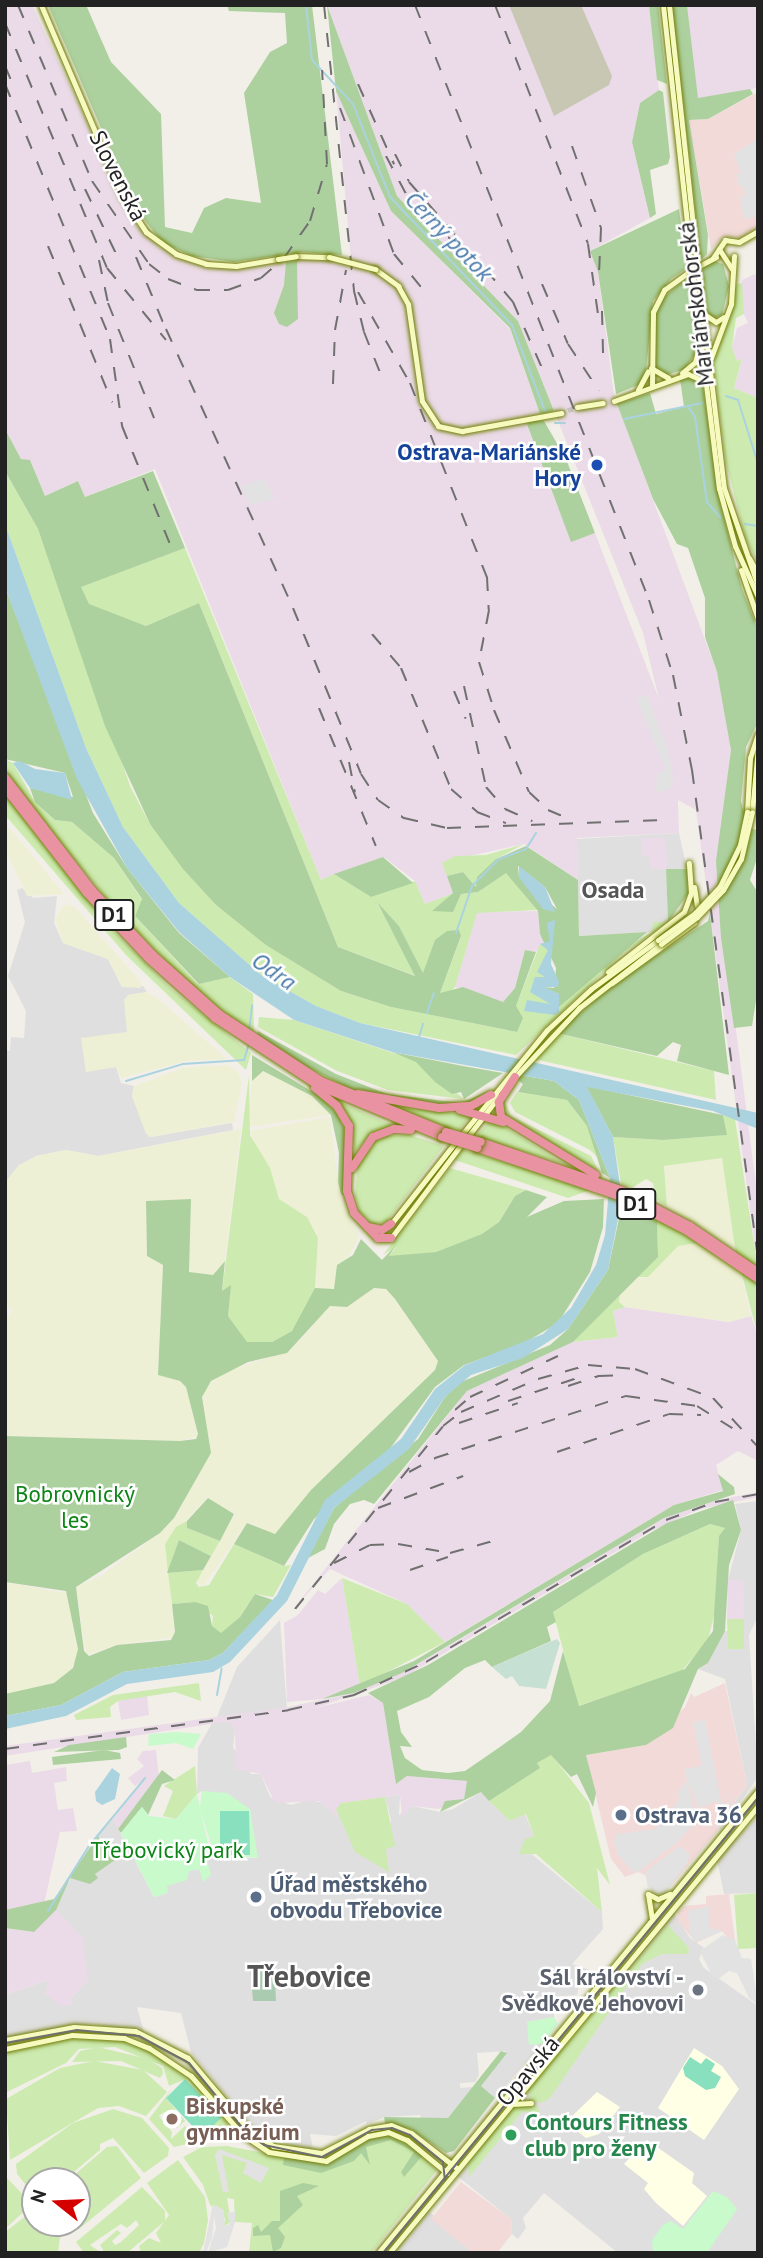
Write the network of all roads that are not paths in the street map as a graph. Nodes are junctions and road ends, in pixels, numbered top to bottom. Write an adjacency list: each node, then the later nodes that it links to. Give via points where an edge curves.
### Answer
1 (41, 5): 23 (main road, Slovenská, bridge, via 123,197 146,232 173,252 202,264 236,266 299,256 329,257 375,269 398,286 408,304 422,401 434,423 462,431)
2 (663, 5): 7 (main road, Mariánskohorská)
3 (669, 5): 7 (main road, Mariánskohorská)
4 (758, 231): 5 (main road)
5 (739, 242): 6 (main road, via 727,239); 8 (main road)
6 (722, 254): 8 (main road); 9 (main road); 12 (main road, via 732,269 726,312 716,322)
7 (694, 256): 11 (main road, Mariánskohorská, bridge)
8 (734, 256): 15 (main road, via 732,299 712,348)
9 (701, 265)
10 (689, 272): 14 (main road, via 664,290 654,308)
11 (696, 280): 12 (main road, Mariánskohorská); 13 (main road, Mariánskohorská)
12 (704, 314): 15 (main road, Mariánskohorská)
13 (700, 338): 16 (main road, via 695,362); 17 (main road, Mariánskohorská)
14 (650, 361): 16 (main road, via 654,373); 18 (main road); 19 (main road)
15 (710, 368): 24 (main road, Mariánskohorská, via 724,488)
16 (668, 378): 18 (main road)
17 (705, 384): 18 (main road, via 691,374); 25 (main road, Mariánskohorská, via 719,488)
18 (654, 385): 19 (main road)
19 (637, 392): 20 (main road)
20 (614, 401)
21 (603, 403): 22 (main road)
22 (577, 407)
23 (561, 412)
24 (736, 534): 26 (main road); 27 (main road, Mariánskohorská)
25 (735, 546): 28 (main road, Mariánskohorská); 29 (main road)
26 (758, 574)
27 (758, 586)
28 (758, 597)
29 (758, 619)
30 (758, 733): 34 (main road, via 750,758)
31 (758, 747): 34 (main road)
32 (5, 777): 41 (highway, D1, via 63,856 124,926)
33 (5, 788): 41 (highway, D1, via 44,842 120,930 171,981)
34 (749, 812): 37 (main road, bridge, via 740,845 720,886)
35 (696, 906): 38 (main road, via 689,863 691,893 684,912)
36 (694, 923): 39 (main road, via 657,954)
37 (659, 942): 38 (main road); 39 (main road)
38 (591, 989): 40 (main road)
39 (600, 989): 40 (main road)
40 (576, 1006): 45 (main road); 46 (main road)
41 (242, 1035): 42 (highway, D1)
42 (266, 1051): 43 (highway, D1); 44 (highway, D1)
43 (281, 1064): 51 (highway, D1, via 364,1108); 54 (highway, via 343,1112 350,1133 347,1187 352,1209 378,1238)
44 (295, 1066): 47 (highway, via 368,1097); 51 (highway, D1, via 375,1107)
45 (515, 1077): 46 (highway)
46 (496, 1097): 47 (highway, via 471,1106); 48 (main road); 49 (highway, via 500,1115)
47 (439, 1108): 48 (highway)
48 (480, 1116): 49 (highway); 50 (main road)
49 (513, 1126): 52 (highway)
50 (466, 1134)
51 (444, 1135): 52 (highway, D1, bridge); 53 (highway, via 394,1129 373,1137 361,1148 349,1180 352,1205 373,1229)
52 (588, 1177): 55 (highway, D1, via 672,1216); 56 (highway, D1, via 687,1231)
53 (391, 1224): 54 (main road, via 457,1145)
54 (391, 1238)
55 (758, 1272)
56 (758, 1279)
57 (758, 1791): 59 (main road, Opavská)
58 (758, 1806): 63 (main road, Opavská)
59 (674, 1891): 60 (main road, Opavská); 60 (main road, via 662,1899 648,1894)
60 (651, 1921): 65 (main road, Opavská)
61 (5, 2040): 65 (main road, via 74,2027 135,2031 188,2058 248,2129 273,2146 326,2153 369,2129 391,2125 411,2133)
62 (5, 2049): 66 (main road, via 72,2035 124,2038 149,2048 191,2076 242,2134 269,2152 326,2161 368,2136 388,2132 407,2140)
63 (524, 2089): 64 (main road, Opavská); 64 (main road, via 531,2104)
64 (512, 2104): 65 (main road, Opavská)
65 (454, 2166): 66 (main road, Opavská)
66 (449, 2173): 67 (main road, Opavská); 68 (main road, Opavská)
67 (378, 2253)
68 (389, 2253)

